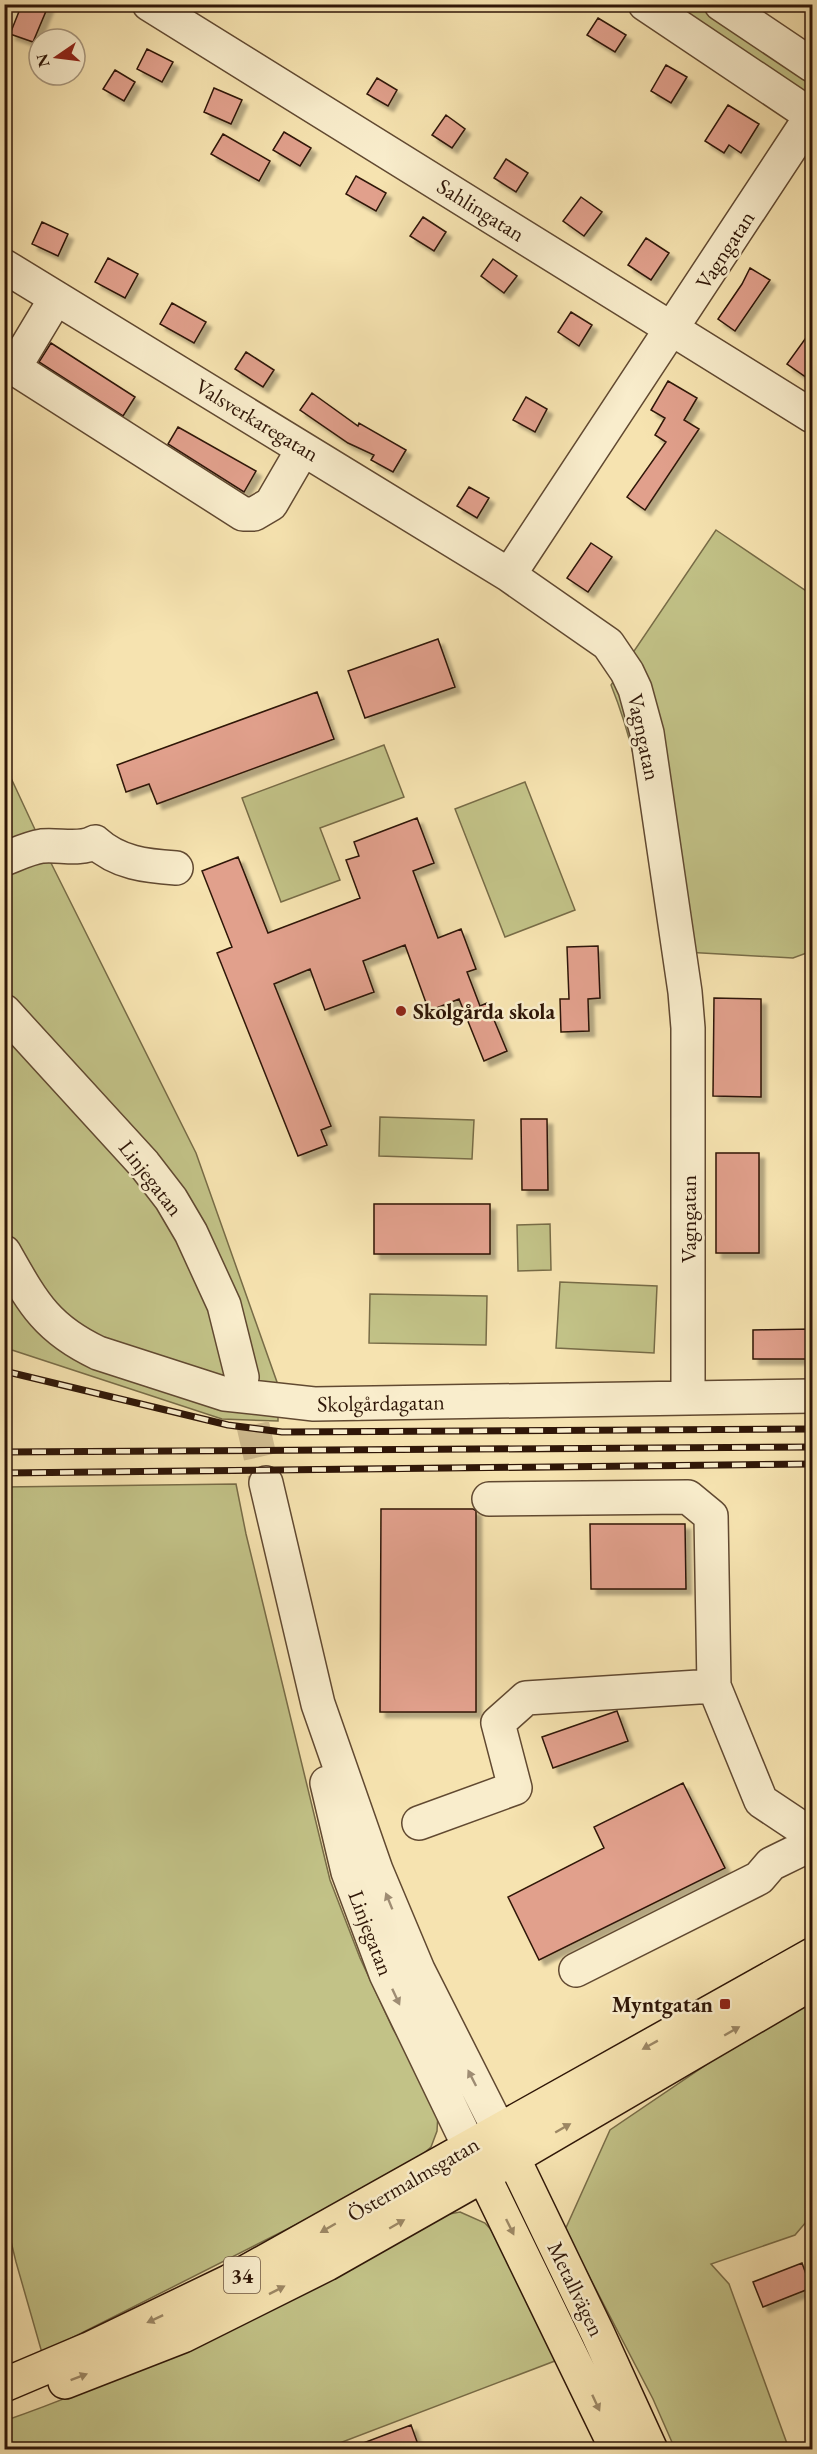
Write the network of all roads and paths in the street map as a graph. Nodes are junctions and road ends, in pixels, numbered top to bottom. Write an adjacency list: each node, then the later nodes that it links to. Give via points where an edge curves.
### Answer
1 (149, 4): 8 (street, Sahlingatan)
2 (645, 4): 5 (street)
3 (721, 4): 4 (street)
4 (813, 65)
5 (812, 116): 8 (street, Vagngatan)
6 (4, 266): 7 (street, Valsverkaregatan)
7 (56, 298): 10 (street, Valsverkaregatan); 10 (street, via 14,368 243,514 254,514 271,504)
8 (673, 330): 9 (street, Sahlingatan); 11 (street, Vagngatan)
9 (813, 416)
10 (303, 449): 11 (street, Valsverkaregatan)
11 (509, 575): 18 (street, Vagngatan, via 608,645 635,689 647,733 682,961 687,1028)
12 (4, 859): 13 (street, via 40,847 81,847 95,842 123,860)
13 (176, 867)
14 (8, 1020): 16 (street, Linjegatan, via 144,1164 171,1199 224,1305)
15 (4, 1252): 18 (street, Skolgårdagatan, via 44,1316 79,1344 225,1394 314,1404)
16 (242, 1377)
17 (813, 1396): 18 (street, Skolgårdagatan)
18 (688, 1398)
19 (266, 1483): 22 (street, Linjegatan)
20 (489, 1499): 21 (street, via 688,1497 711,1515)
21 (714, 1686): 23 (street, via 526,1698 498,1723 515,1788); 24 (street, via 761,1801)
22 (318, 1704): 29 (street, Linjegatan, one-way to 22, via 393,1913); 30 (street, Linjegatan, one-way to 30, via 327,1783 348,1872 386,1974)
23 (419, 1823)
24 (813, 1835)
25 (813, 1844): 27 (street, via 771,1864 759,1878)
26 (813, 1955): 29 (main road, Östermalmsgatan, one-way to 29)
27 (576, 1970)
28 (813, 1983): 29 (main road, Östermalmsgatan, one-way to 28)
29 (506, 2144): 30 (main road, Östermalmsgatan / 34); 31 (main road, Östermalmsgatan / 34); 35 (main road, Metallvägen)
30 (469, 2146): 31 (main road, Metallvägen); 32 (main road, Östermalmsgatan / 34, one-way to 32, via 220,2286)
31 (484, 2175): 33 (main road, Östermalmsgatan / 34, one-way to 31, via 99,2370 245,2307); 34 (main road, Metallvägen, one-way to 34)
32 (4, 2385)
33 (4, 2404)
34 (617, 2450)
35 (651, 2450)

